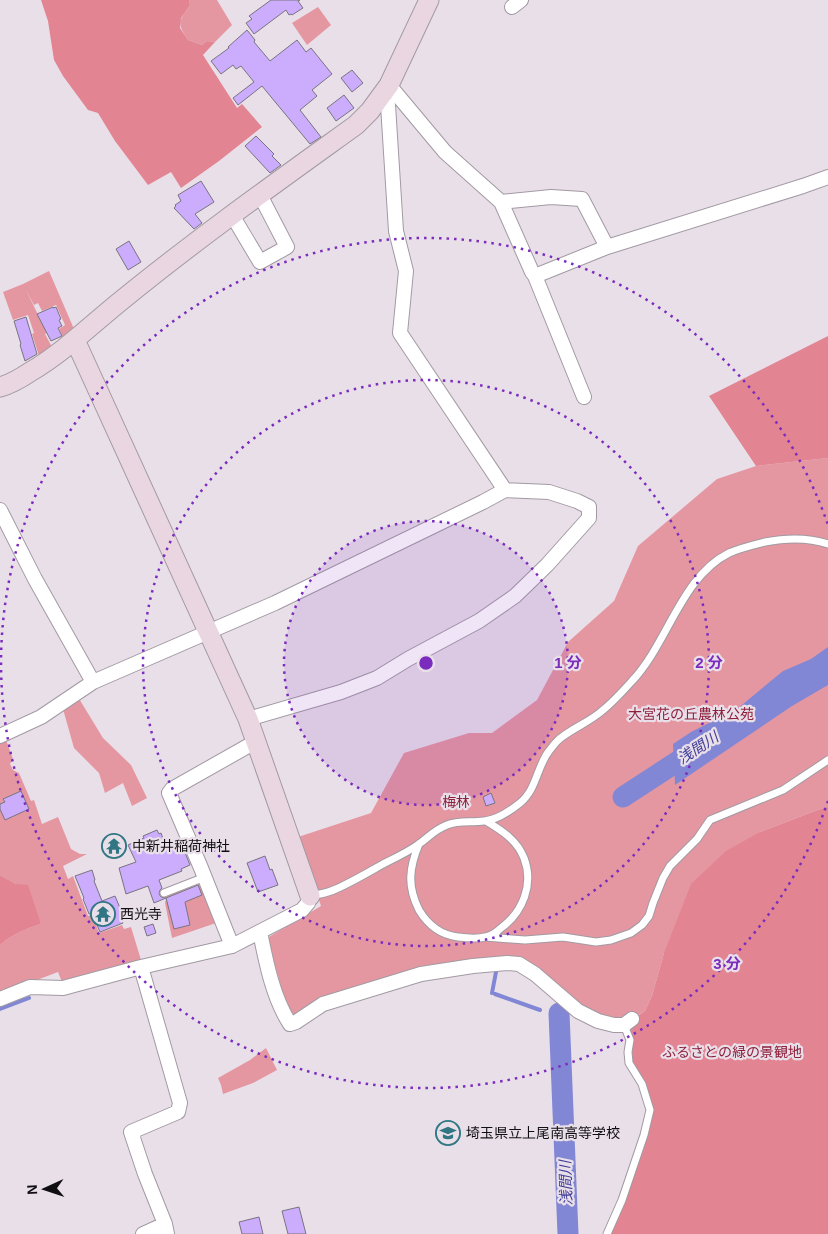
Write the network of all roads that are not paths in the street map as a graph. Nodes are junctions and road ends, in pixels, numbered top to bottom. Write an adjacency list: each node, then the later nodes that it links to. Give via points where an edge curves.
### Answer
1 (428, 0): 2 (street)
2 (384, 92): 4 (street, via 356,125); 5 (street); 12 (street, via 388,105 396,231 406,271 400,333)
3 (828, 177): 7 (street)
4 (260, 195): 6 (street); 6 (street, via 288,247 260,262)
5 (501, 202): 7 (street, via 551,197 582,199); 8 (street)
6 (232, 215): 9 (street)
7 (607, 247): 8 (street)
8 (535, 276): 11 (street)
9 (75, 340): 10 (street, via 43,365); 15 (street)
10 (0, 387)
11 (584, 397)
12 (505, 490): 15 (street, via 275,604); 17 (street, via 549,492 577,501 589,507 589,518 515,596 479,621 377,678)
13 (0, 510): 16 (street)
14 (828, 544): 21 (lane, via 799,538 780,539 730,553 710,566 688,592 651,657 634,678 603,711 560,738 544,757 535,783 522,801)
15 (208, 633): 16 (street); 17 (street)
16 (93, 682): 18 (street, via 41,717)
17 (248, 719): 19 (street)
18 (0, 736)
19 (255, 742): 23 (street, via 169,793); 25 (street)
20 (828, 760): 27 (lane, via 782,790 710,820 697,840 670,866 649,916 642,926 630,933 596,942 562,937 524,940)
21 (486, 821): 22 (lane, via 447,824); 27 (lane, via 518,848 528,877 525,896 517,913 498,931)
22 (419, 844): 25 (lane, via 334,890); 27 (lane, via 411,866 411,878 415,901 422,915 440,932 451,936)
23 (205, 877): 24 (lane); 28 (street)
24 (164, 893)
25 (310, 896): 26 (street, via 302,910)
26 (260, 932): 28 (street); 31 (street, via 268,971 290,1024 323,1004 421,974 508,963 519,964 535,974 578,1011 614,1025)
27 (485, 937)
28 (232, 946): 29 (street)
29 (141, 967): 30 (street, via 63,988 30,987); 32 (street, via 180,1103 178,1112 131,1132)
30 (0, 999)
31 (628, 1022): 34 (lane, via 629,1062 642,1084 650,1110)
32 (166, 1229): 33 (street)
33 (143, 1234)
34 (608, 1234)

